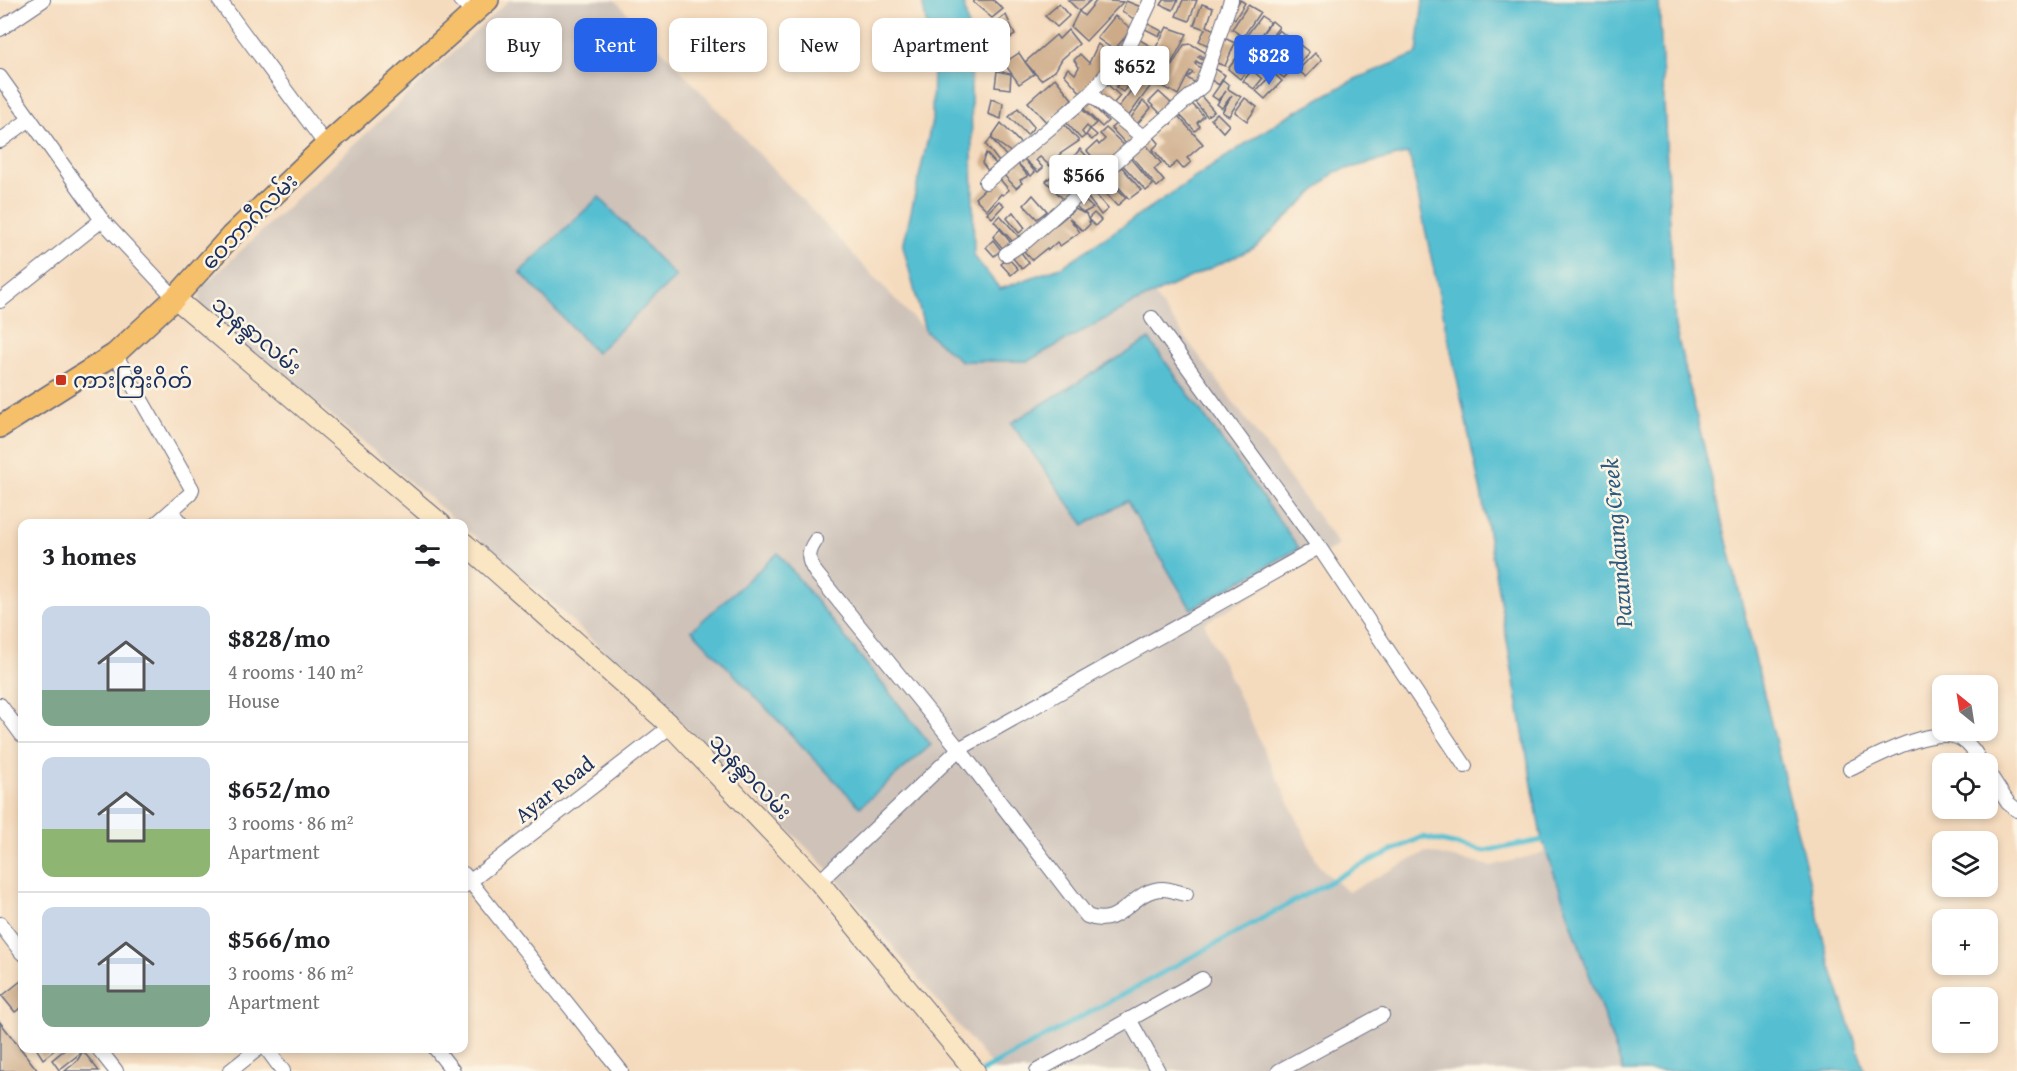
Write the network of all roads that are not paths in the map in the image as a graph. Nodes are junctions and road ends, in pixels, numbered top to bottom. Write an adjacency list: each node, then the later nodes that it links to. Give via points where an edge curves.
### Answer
1 (43, 0): 6 (street)
2 (219, 0): 12 (street)
3 (1150, 0): 8 (street, via 1129,48)
4 (1231, 0): 10 (street, via 1202,86)
5 (474, 4): 12 (main road, ဝေဘာဂီလမ်း)
6 (0, 29)
7 (0, 76): 9 (street, သုနန္ဒာလမ်း)
8 (1090, 93): 10 (street); 13 (street)
9 (30, 119): 11 (street); 14 (street, သုနန္ဒာလမ်း)
10 (1144, 138): 15 (street)
11 (0, 141)
12 (326, 145): 16 (main road, ဝေဘာဂီလမ်း, via 231,236)
13 (986, 182)
14 (102, 220): 16 (street, သုနန္ဒာလမ်း); 17 (street)
15 (1006, 254)
16 (175, 298): 19 (main road, ဝေဘာဂီလမ်း); 24 (main road, သုနန္ဒာလမ်း)
17 (0, 301)
18 (1152, 318): 27 (street)
19 (115, 354): 20 (main road, ဝေဘာဂီလမ်း); 21 (street, via 192,489)
20 (0, 427)
21 (171, 511): 22 (street); 23 (street)
22 (162, 519)
23 (177, 519)
24 (435, 519)
25 (816, 540): 31 (street, via 809,550 809,562 816,573)
26 (468, 547): 29 (main road, သုနန္ဒာလမ်း)
27 (1319, 547): 31 (street); 33 (street)
28 (0, 705): 30 (street)
29 (671, 726): 37 (street, Ayar Road); 39 (main road, သုနန္ဒာလမ်း)
30 (18, 730)
31 (959, 749): 39 (street); 40 (street, via 1086,916 1111,919 1145,894 1163,889)
32 (1976, 753): 34 (street, via 1959,738 1948,736 1897,746)
33 (1465, 766)
34 (1850, 769)
35 (1998, 788): 36 (street)
36 (2017, 810)
37 (468, 878)
38 (468, 882): 54 (street)
39 (819, 882): 55 (main road, သုနန္ဒာလမ်း)
40 (1186, 894)
41 (0, 924): 42 (street)
42 (18, 948)
43 (1202, 979): 45 (street)
44 (1382, 1015): 58 (street)
45 (1129, 1019): 56 (street); 57 (street)
46 (102, 1053): 50 (street)
47 (253, 1053): 51 (street)
48 (270, 1053): 52 (street)
49 (439, 1053): 53 (street)
50 (116, 1071)
51 (230, 1071)
52 (283, 1071)
53 (453, 1071)
54 (621, 1071)
55 (975, 1071)
56 (1037, 1071)
57 (1158, 1071)
58 (1279, 1071)

